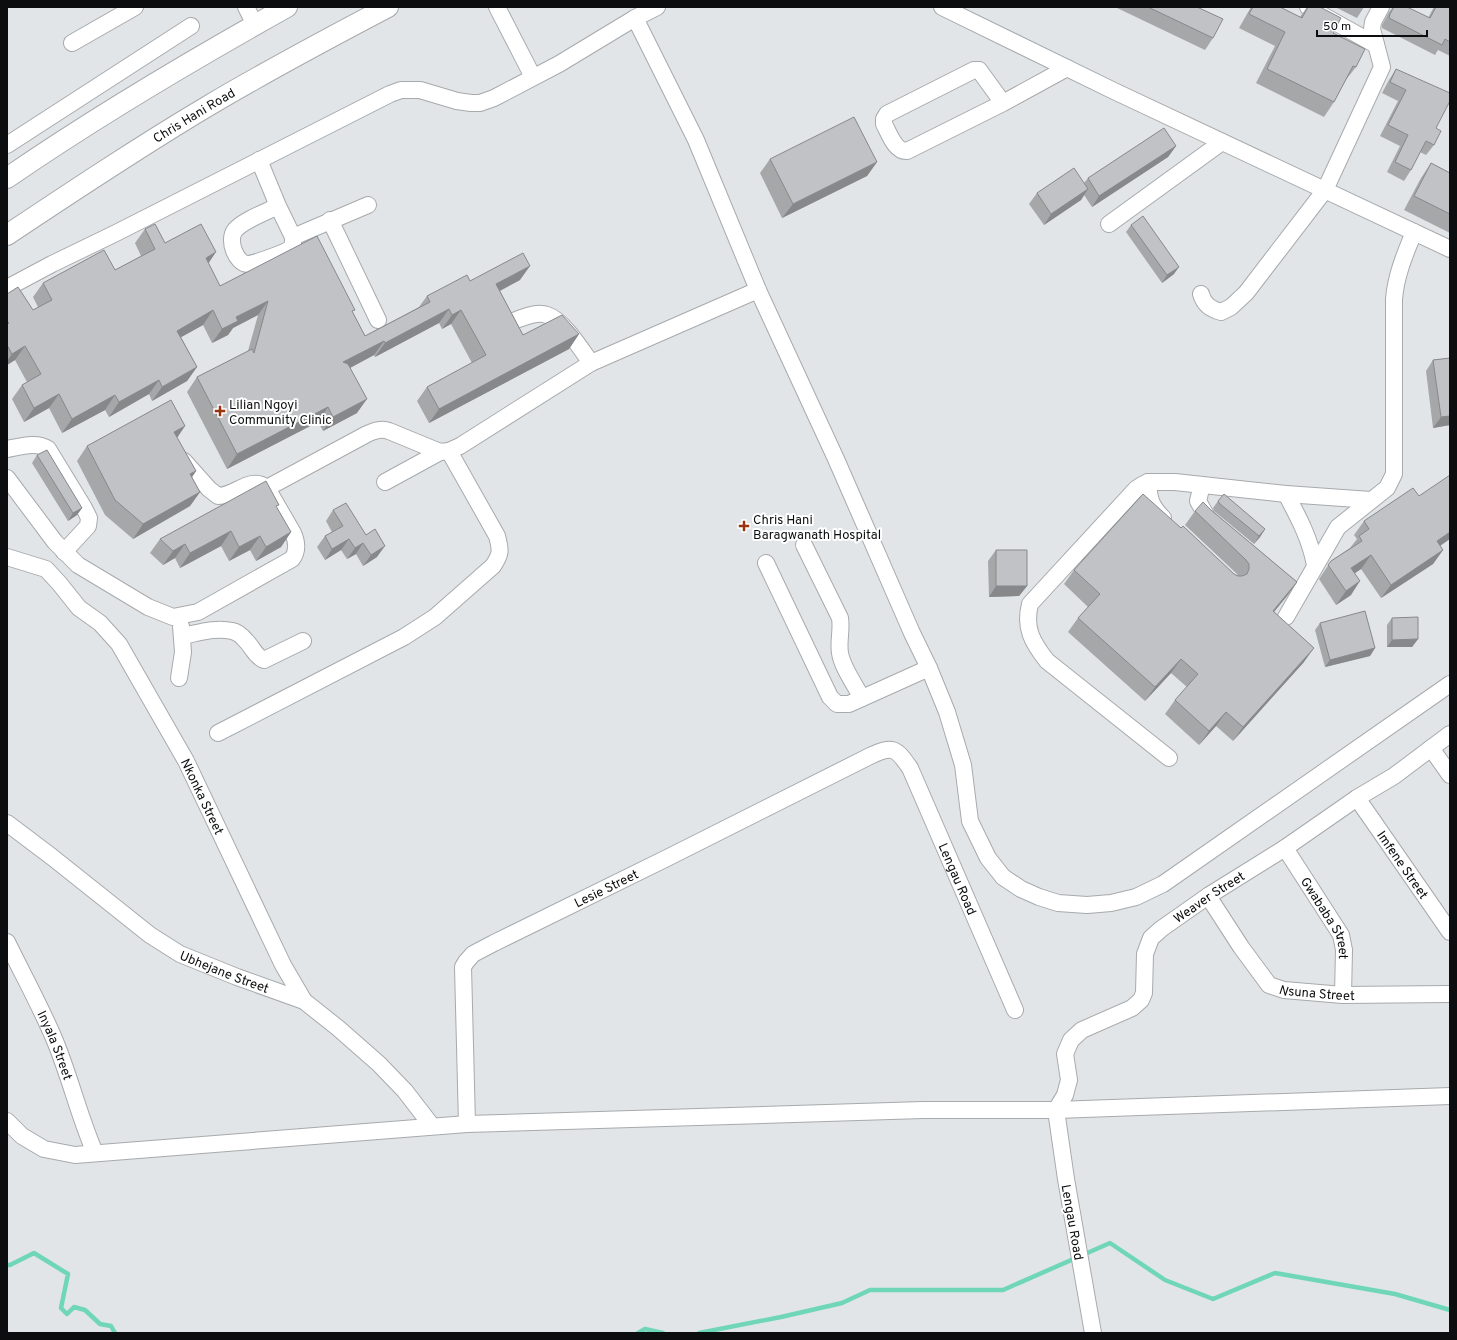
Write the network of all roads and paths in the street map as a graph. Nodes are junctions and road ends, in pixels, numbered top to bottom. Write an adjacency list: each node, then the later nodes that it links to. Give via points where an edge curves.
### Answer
1 (136, 7): 13 (street)
2 (246, 7): 11 (street)
3 (288, 7): 11 (main road)
4 (388, 7): 28 (main road, Chris Hani Road, via 300,53 208,106 90,179)
5 (657, 7): 10 (street)
6 (943, 7): 15 (street)
7 (1308, 7): 14 (street)
8 (1381, 7): 14 (street, via 1372,29)
9 (496, 10): 16 (street)
10 (635, 18): 16 (street, via 559,64); 32 (street, via 696,140)
11 (255, 25): 21 (main road, via 77,131)
12 (191, 26): 19 (street)
13 (72, 43)
14 (1376, 45): 22 (street, via 1389,70)
15 (1067, 68): 17 (street); 18 (street)
16 (532, 77): 20 (street, via 494,98 471,104 420,90 401,90)
17 (1003, 102): 17 (street, via 907,151 898,148 884,124 887,114 974,70 979,70 983,74)
18 (1222, 142): 22 (street); 26 (street)
19 (7, 145)
20 (259, 160): 24 (street); 31 (street)
21 (7, 178)
22 (1325, 190): 27 (street); 33 (street, via 1246,293 1231,307 1222,312 1210,309 1202,300)
23 (368, 205): 25 (street)
24 (278, 206): 29 (street); 29 (street, via 234,231 232,248 239,259 247,264 288,250 293,246)
25 (330, 220): 29 (street); 34 (street)
26 (1109, 224)
27 (1414, 232): 30 (street); 46 (street, via 1398,272 1395,291 1394,474 1387,488)
28 (7, 235)
29 (293, 237)
30 (1450, 249)
31 (7, 288)
32 (758, 290): 36 (street); 60 (street)
33 (1201, 294)
34 (378, 320)
35 (516, 320): 36 (street, via 534,314 547,315 560,323)
36 (591, 363): 38 (street, via 460,446)
37 (7, 449): 50 (street, via 36,445 48,449 84,508 89,518 88,526)
38 (445, 451): 41 (street); 44 (street, via 389,430 377,430); 64 (street, via 497,536 500,556 493,566 435,618 404,637)
39 (184, 461): 44 (street, via 218,496 257,483)
40 (7, 478): 50 (street)
41 (385, 482)
42 (1148, 482): 43 (street); 47 (street, via 1149,496 1155,510); 68 (street, via 1136,489 1030,604 1027,615 1031,637 1047,660)
43 (1202, 486): 45 (street); 48 (street, via 1198,502 1200,507 1207,517)
44 (267, 488): 56 (street, via 296,538 296,554 292,559 210,606)
45 (1286, 494): 46 (street); 53 (street, via 1312,547)
46 (1371, 500): 53 (street, via 1338,527)
47 (1172, 527)
48 (1226, 533)
49 (804, 545): 63 (street, via 840,618 842,660)
50 (64, 552): 56 (street, via 78,565 148,607 173,617)
51 (7, 557): 78 (street, Nkonka Street, via 46,569 79,608 100,622 119,644 186,761 283,965)
52 (766, 563): 63 (street, via 830,697 837,704 849,704)
53 (1315, 566): 55 (street)
54 (1287, 584): 55 (street)
55 (1299, 594): 57 (street)
56 (181, 616): 58 (street)
57 (1286, 617)
58 (182, 636): 59 (street, via 214,630 233,631 249,643 255,654 264,660); 61 (street, via 183,652)
59 (303, 641)
60 (929, 668): 62 (street, via 947,712 963,765 970,821 988,858 1003,877 1021,889 1058,903 1087,905 1136,897 1162,884); 63 (street)
61 (179, 678)
62 (1450, 684)
63 (862, 698)
64 (218, 733)
65 (1450, 734): 66 (street, Weaver Street)
66 (1431, 748): 69 (street); 70 (street, Weaver Street, via 1394,776)
67 (896, 752): 79 (street, Lengau Road, via 910,768); 83 (street, Lesie Street, via 886,750 870,756 514,933 469,958 463,967)
68 (1169, 758)
69 (1450, 775)
70 (1357, 798): 72 (street, Weaver Street); 74 (street, Imfene Street)
71 (7, 824): 78 (street, Ubhejane Street, via 150,935 180,954)
72 (1285, 848): 73 (street, Weaver Street); 77 (street, Gwababa Street, via 1341,935 1344,950)
73 (1208, 896): 77 (street, Nsuna Street, via 1269,985 1284,990); 81 (street, Weaver Street, via 1151,938 1145,954 1144,993 1137,1005 1082,1030 1071,1040 1065,1054 1069,1080 1065,1095)
74 (1450, 932)
75 (7, 942): 85 (street, Inyala Street, via 54,1039 82,1124)
76 (1450, 994): 77 (street, Nsuna Street)
77 (1343, 995)
78 (304, 1001): 84 (street, Ubhejane Street, via 379,1064 405,1091)
79 (1015, 1010)
80 (1450, 1096): 81 (street)
81 (1056, 1110): 83 (street, via 923,1110); 86 (street, Lengau Road)
82 (7, 1121): 85 (street, via 22,1136 44,1149 75,1155)
83 (467, 1124): 84 (street)
84 (432, 1126): 85 (street)
85 (95, 1153)
86 (1092, 1327)

